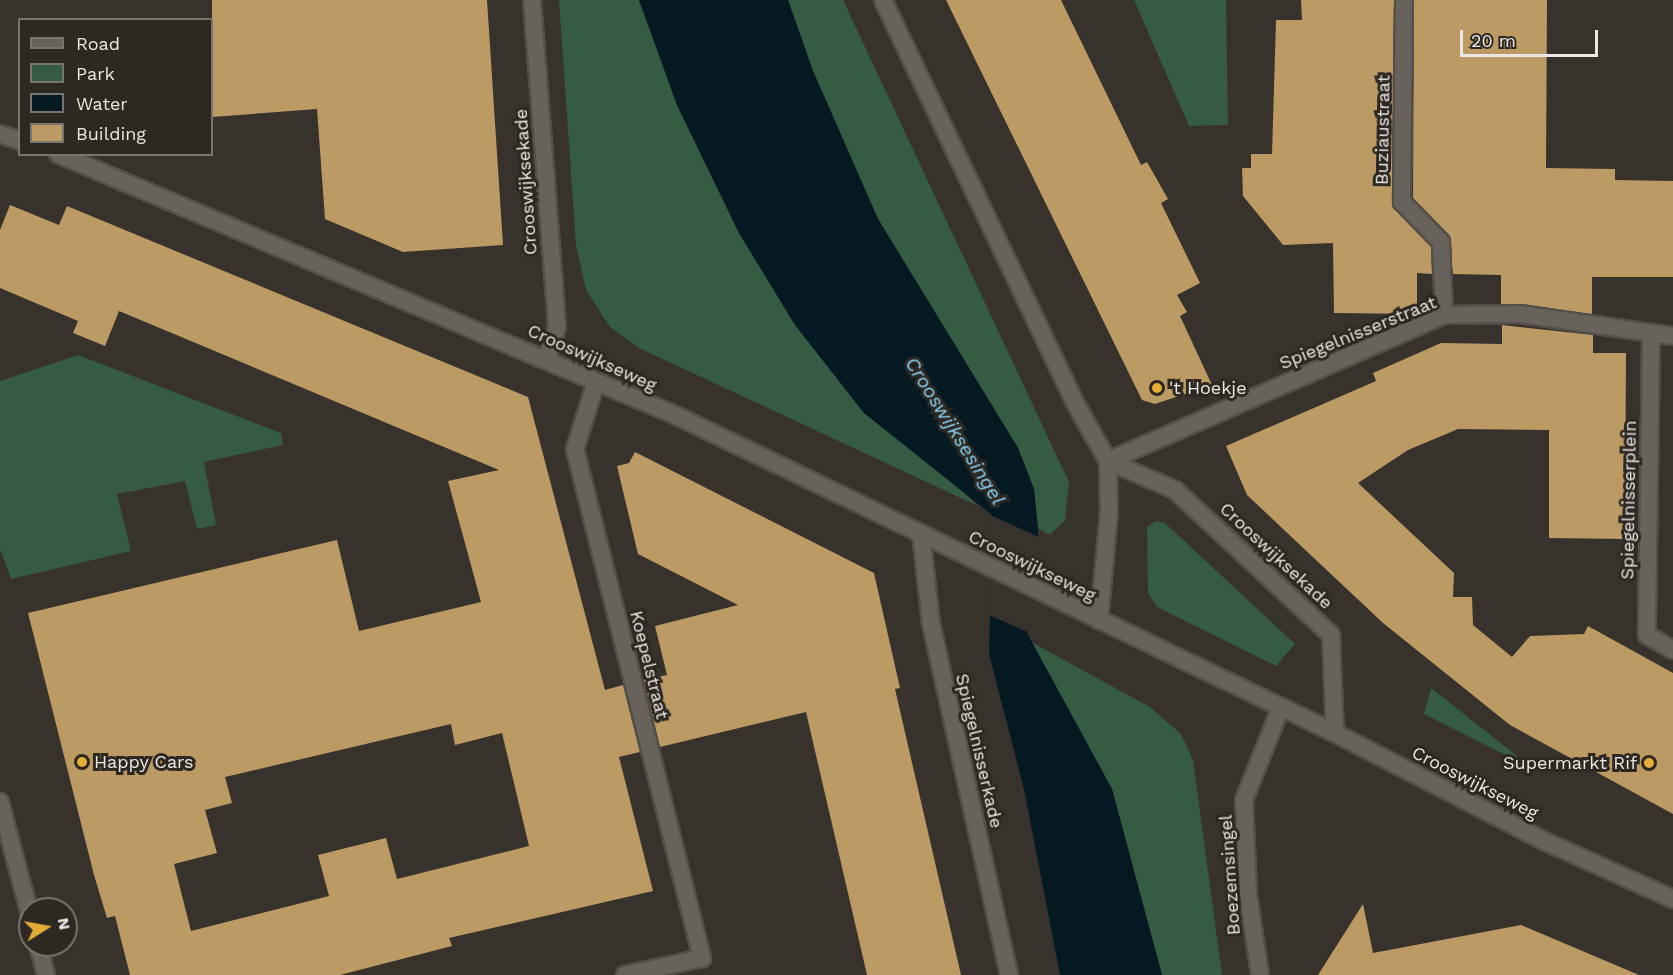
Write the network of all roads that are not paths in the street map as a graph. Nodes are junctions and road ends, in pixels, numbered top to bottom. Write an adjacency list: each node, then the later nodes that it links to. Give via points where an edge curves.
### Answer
1 (532, 0): 10 (street, Crooswijksekade, via 557,327)
2 (883, 0): 12 (street, via 1074,401)
3 (1404, 0): 7 (street, Buziaustraat, via 1402,202 1442,242)
4 (0, 134): 5 (street)
5 (18, 140)
6 (63, 156): 10 (street, Crooswijkseweg)
7 (1444, 315): 8 (street, Spiegelnisserstraat, via 1520,314); 12 (street, Spiegelnisserstraat)
8 (1651, 335): 9 (street, Spiegelnisserstraat); 15 (street, Spiegelnisserplein, via 1647,635)
9 (1673, 336)
10 (548, 360): 11 (street, Crooswijkseweg)
11 (596, 382): 13 (street, Crooswijkseweg); 23 (street, Koepelstraat, via 575,449 702,958)
12 (1108, 461): 14 (street, Crooswijkseweg, via 1109,512); 17 (street, Crooswijksekade, via 1175,490 1331,635)
13 (921, 533): 14 (street, Crooswijkseweg); 24 (street, Spiegelnisserkade, via 931,623)
14 (1099, 621): 16 (street, Crooswijkseweg)
15 (1673, 650)
16 (1281, 707): 17 (street, Crooswijkseweg); 25 (street, Boezemsingel, via 1244,800 1248,894)
17 (1335, 733): 20 (street, Crooswijkseweg, via 1540,839)
18 (0, 802): 19 (street)
19 (25, 897)
20 (1673, 899)
21 (41, 957): 22 (street)
22 (46, 975)
23 (625, 975)
24 (1009, 975)
25 (1260, 975)

